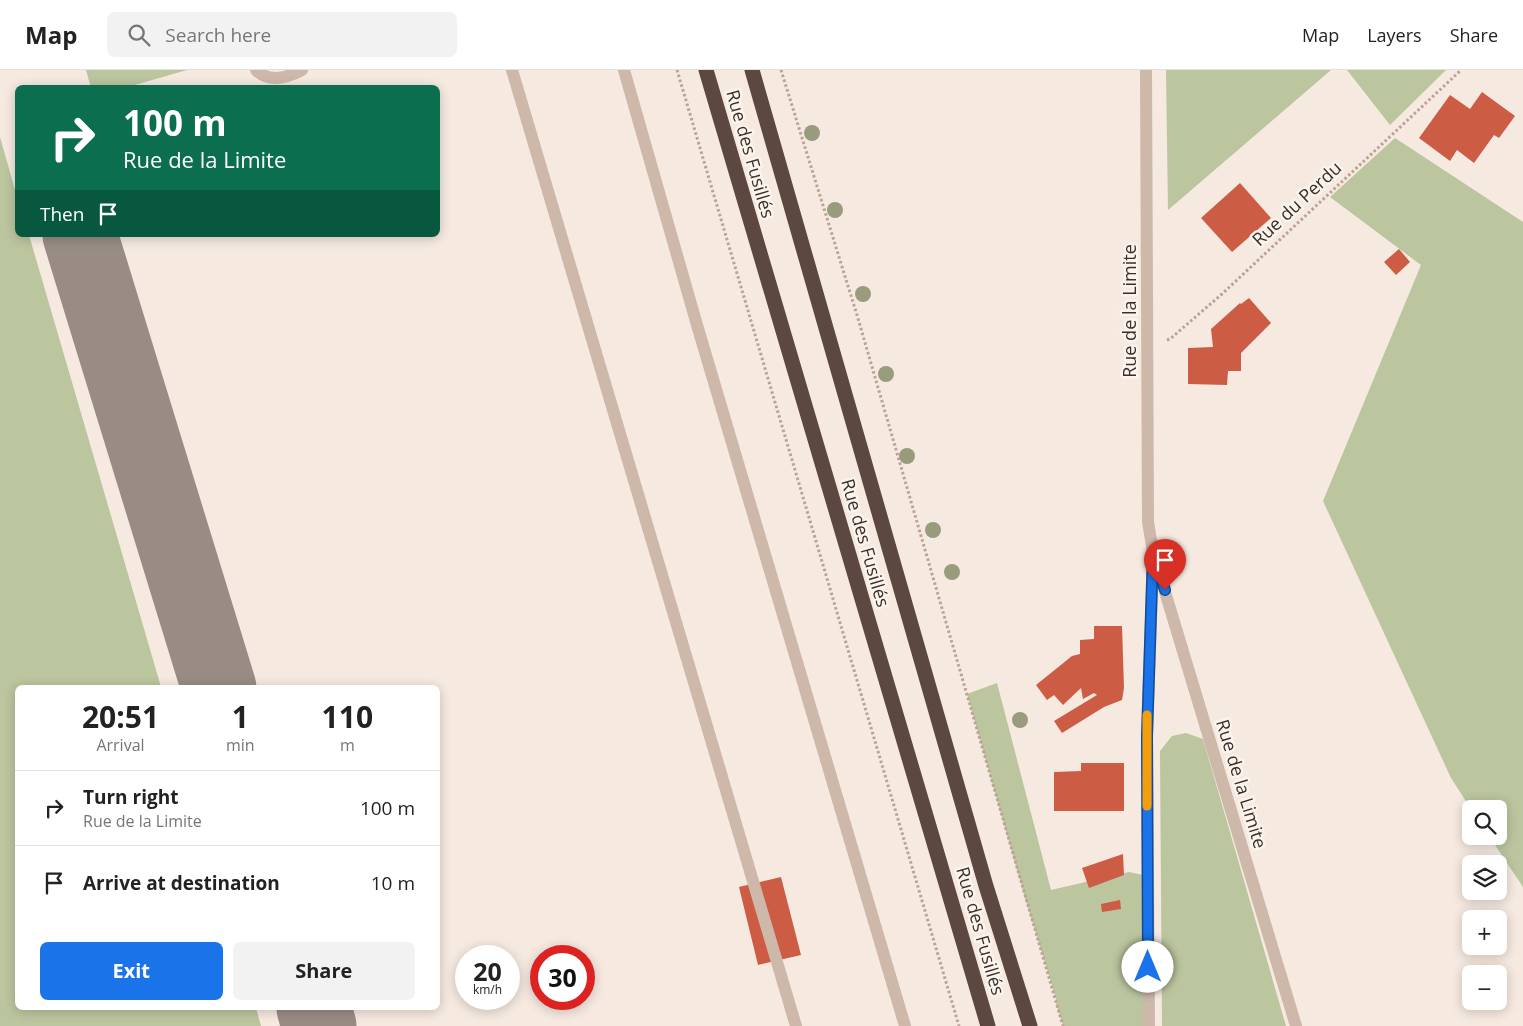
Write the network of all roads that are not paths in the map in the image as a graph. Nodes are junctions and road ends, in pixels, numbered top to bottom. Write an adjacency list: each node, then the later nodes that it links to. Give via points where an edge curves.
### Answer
1 (256, 70): 2 (street, via 271,78 284,78)
2 (302, 70)
3 (512, 70): 9 (street)
4 (624, 70): 10 (street)
5 (706, 70): 11 (highway, Rue des Fusillés)
6 (752, 70): 12 (highway, Rue des Fusillés, via 978,857)
7 (1146, 70): 8 (street, Rue de la Limite, via 1148,522)
8 (1153, 552): 13 (street, Rue de la Limite, via 1147,736); 14 (street, Rue de la Limite)
9 (796, 1026)
10 (905, 1026)
11 (988, 1026)
12 (1030, 1026)
13 (1149, 1026)
14 (1296, 1026)

